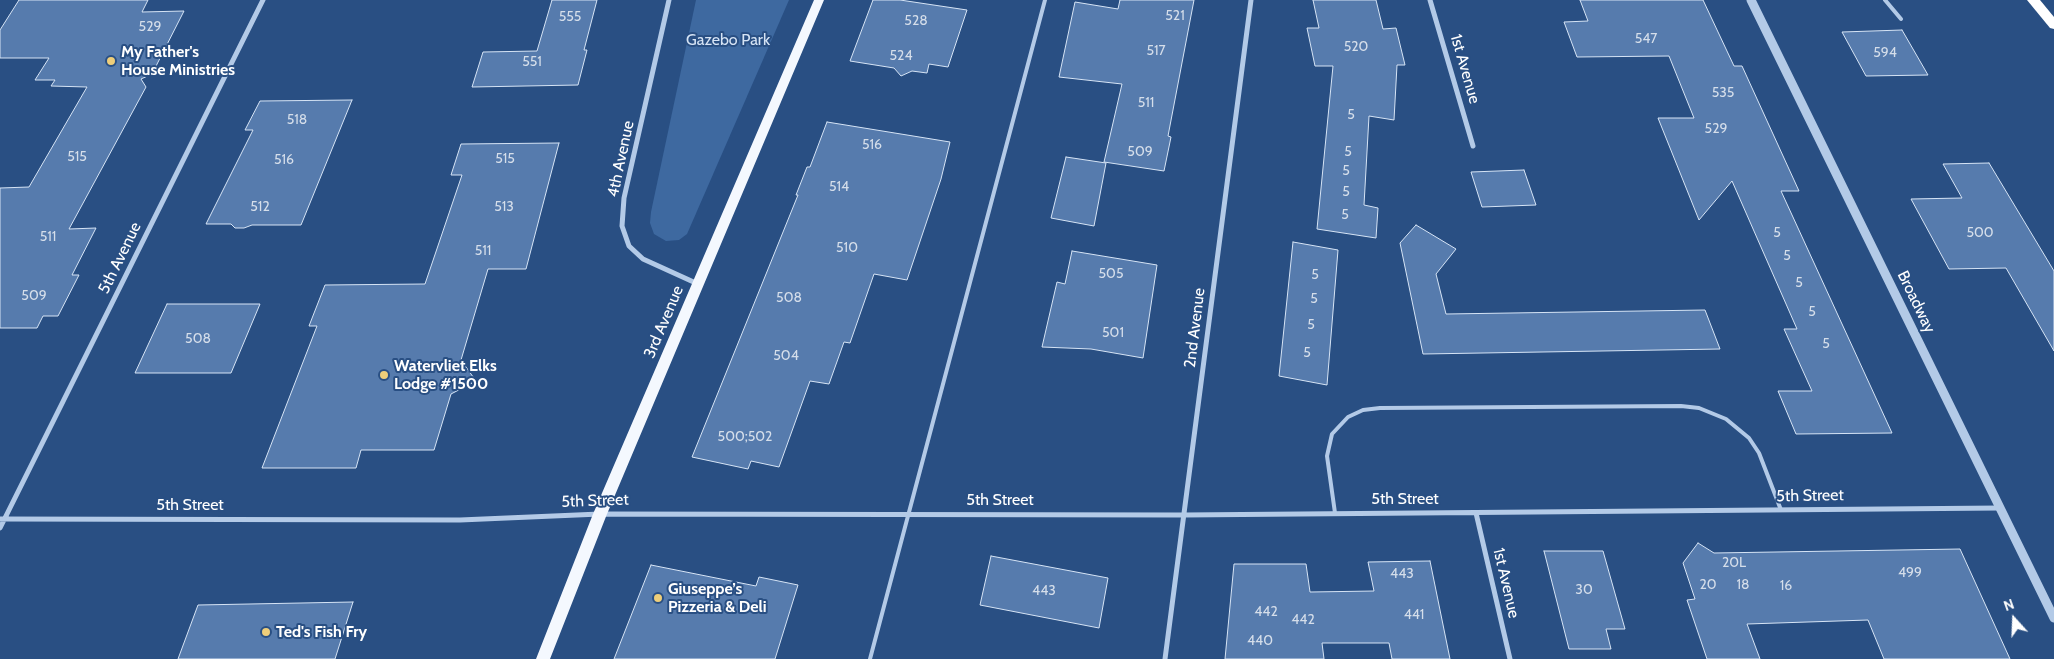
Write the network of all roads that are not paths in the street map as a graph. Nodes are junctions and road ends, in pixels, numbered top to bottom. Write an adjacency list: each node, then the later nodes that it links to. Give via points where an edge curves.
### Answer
1 (262, 0): 21 (street, 5th Avenue)
2 (669, 0): 13 (street, 4th Avenue, via 624,198 622,226 629,246 642,259)
3 (819, 0): 13 (main road, 3rd Avenue)
4 (1045, 0): 16 (lane)
5 (1251, 0): 20 (street, 2nd Avenue)
6 (1430, 0): 12 (street, 1st Avenue)
7 (1751, 0): 14 (street, Broadway)
8 (1885, 0): 10 (lane)
9 (2033, 0): 11 (highway)
10 (1901, 19)
11 (2054, 25)
12 (1473, 146)
13 (698, 284): 18 (main road, 3rd Avenue)
14 (2000, 508): 15 (street, 5th Street); 23 (street, Broadway)
15 (1781, 510): 17 (street, 5th Street); 19 (lane, via 1759,454 1748,438 1726,419 1699,408 1390,408 1356,413 1332,434 1327,456)
16 (909, 513): 18 (street, 5th Street); 20 (street, 5th Street); 25 (lane)
17 (1476, 513): 19 (street, 5th Street); 27 (street, 1st Avenue)
18 (600, 514): 21 (street, 5th Street, via 460,520); 24 (main road, 3rd Avenue)
19 (1335, 514): 20 (street, 5th Street)
20 (1184, 515): 26 (street, 2nd Avenue)
21 (2, 519): 22 (street, 5th Avenue)
22 (0, 528)
23 (2054, 618)
24 (543, 659)
25 (870, 659)
26 (1165, 659)
27 (1510, 659)

